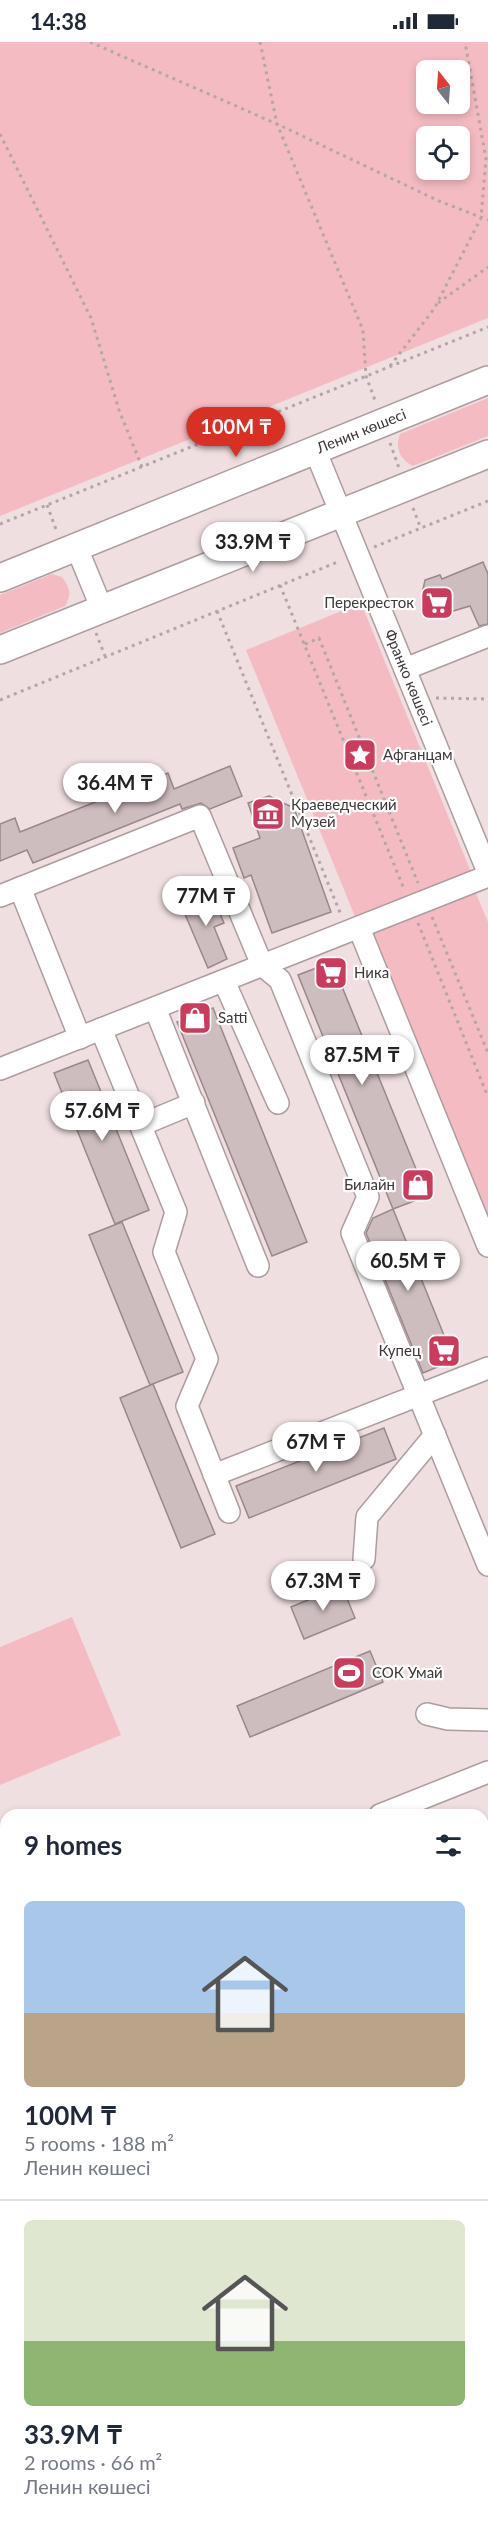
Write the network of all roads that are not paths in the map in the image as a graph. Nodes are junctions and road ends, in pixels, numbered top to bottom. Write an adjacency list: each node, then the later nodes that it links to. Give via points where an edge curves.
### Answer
1 (488, 380): 2 (main road, Ленин көшесі)
2 (315, 450): 4 (street, Франко көшесі); 5 (main road, Ленин көшесі)
3 (488, 454): 4 (main road)
4 (341, 514): 7 (main road); 10 (street, Франко көшесі)
5 (76, 546): 6 (main road, Ленин көшесі); 7 (street)
6 (0, 578)
7 (102, 609): 9 (main road)
8 (488, 636): 10 (street)
9 (0, 650)
10 (405, 669): 11 (street, Франко көшесі)
11 (488, 874): 13 (street)
12 (10, 892): 14 (street, via 200,816); 18 (street)
13 (354, 931): 14 (street); 23 (street)
14 (262, 965): 15 (street); 26 (street, via 280,980 368,1197 352,1233)
15 (224, 981): 16 (street); 21 (street)
16 (155, 1008): 17 (street); 20 (street)
17 (101, 1029): 18 (street); 22 (street)
18 (80, 1038): 19 (street)
19 (0, 1069)
20 (194, 1103): 22 (street); 24 (street)
21 (278, 1103)
22 (141, 1125): 28 (street, via 176,1212 164,1252 207,1359 187,1406)
23 (488, 1246)
24 (258, 1266)
25 (488, 1368): 26 (street)
26 (419, 1396): 27 (street); 28 (street)
27 (435, 1435): 30 (street, via 367,1517); 31 (street)
28 (214, 1475): 29 (street)
29 (229, 1512)
30 (364, 1558)
31 (488, 1565)
32 (427, 1714): 33 (street)
33 (488, 1720)
34 (488, 1772): 35 (street)
35 (395, 1809)

